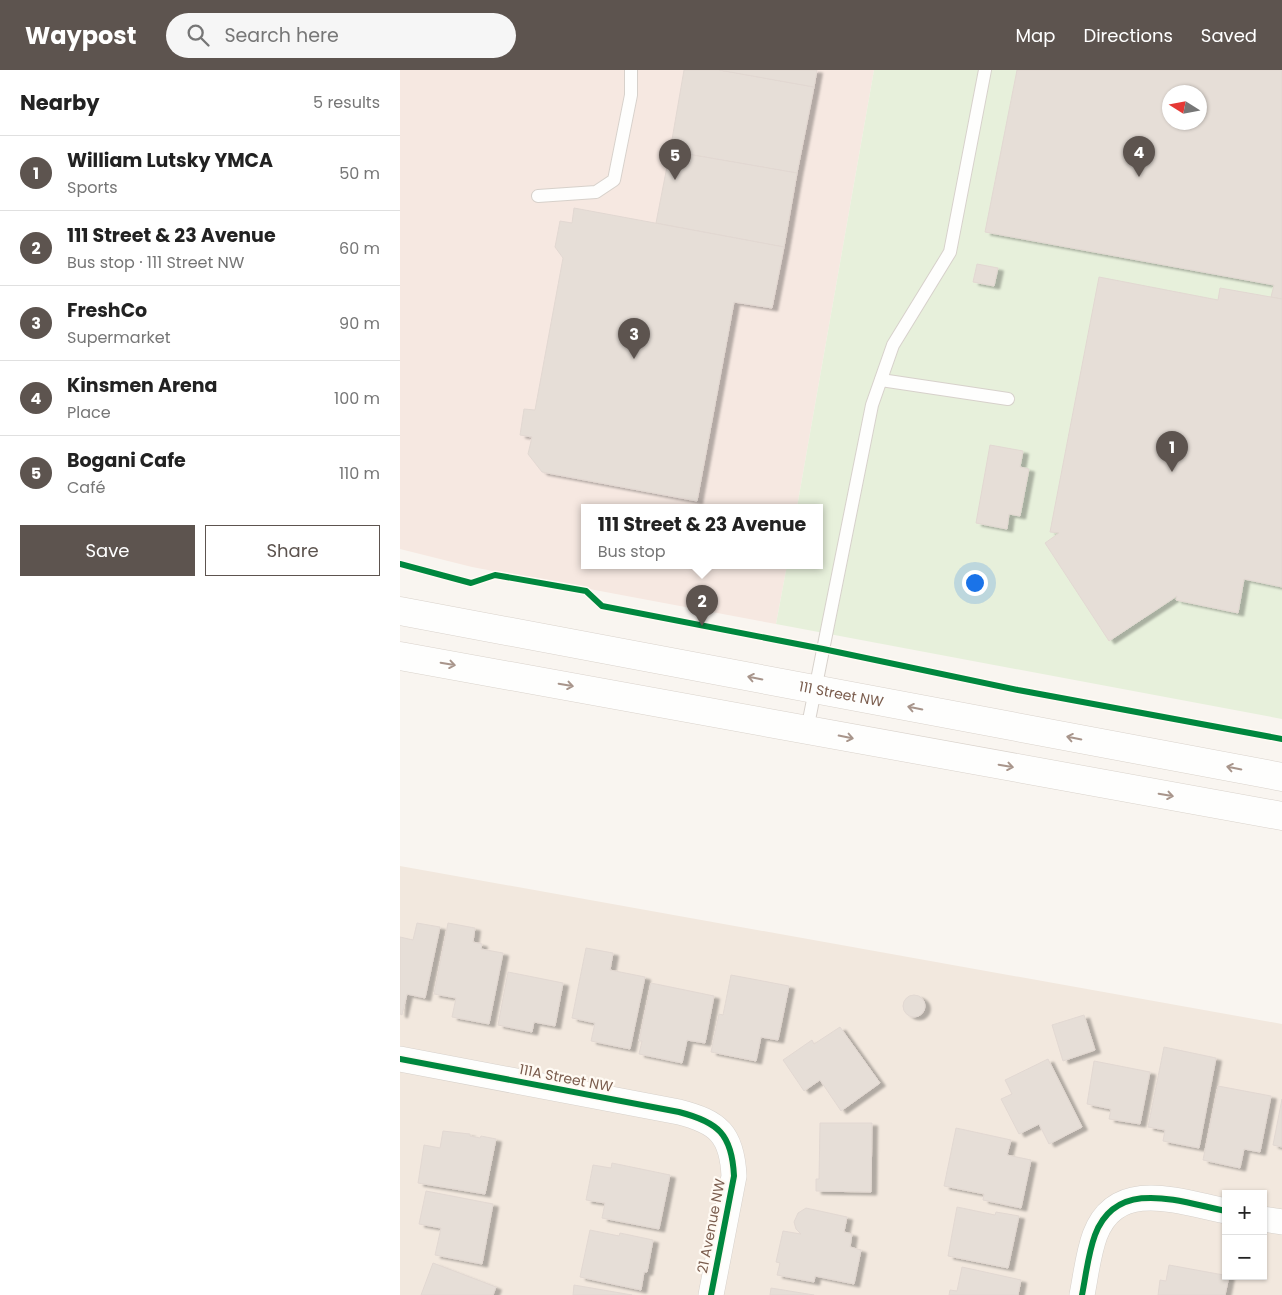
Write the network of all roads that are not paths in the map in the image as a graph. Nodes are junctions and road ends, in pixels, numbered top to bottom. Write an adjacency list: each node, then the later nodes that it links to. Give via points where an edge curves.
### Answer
1 (631, 70): 3 (lane, via 631,95 614,180 596,192)
2 (985, 70): 4 (lane, via 950,252 893,345)
3 (538, 196)
4 (881, 380): 5 (lane); 8 (lane, via 872,405)
5 (1008, 399)
6 (400, 611): 8 (main road, 111 Street NW, one-way to 6)
7 (400, 656): 9 (main road, one-way to 9)
8 (815, 689): 9 (lane); 10 (main road, 111 Street NW, one-way to 8)
9 (807, 730): 11 (main road, one-way to 11)
10 (1282, 777)
11 (1282, 816)
12 (400, 1059): 13 (street, 111A Street NW, via 679,1112 698,1117)
13 (722, 1134): 17 (street, 21 Avenue NW, via 729,1144 734,1176)
14 (1222, 1210): 18 (street, via 1157,1198 1126,1200 1115,1206 1095,1235)
15 (1267, 1220): 16 (street)
16 (1282, 1222)
17 (711, 1295)
18 (1082, 1295)

